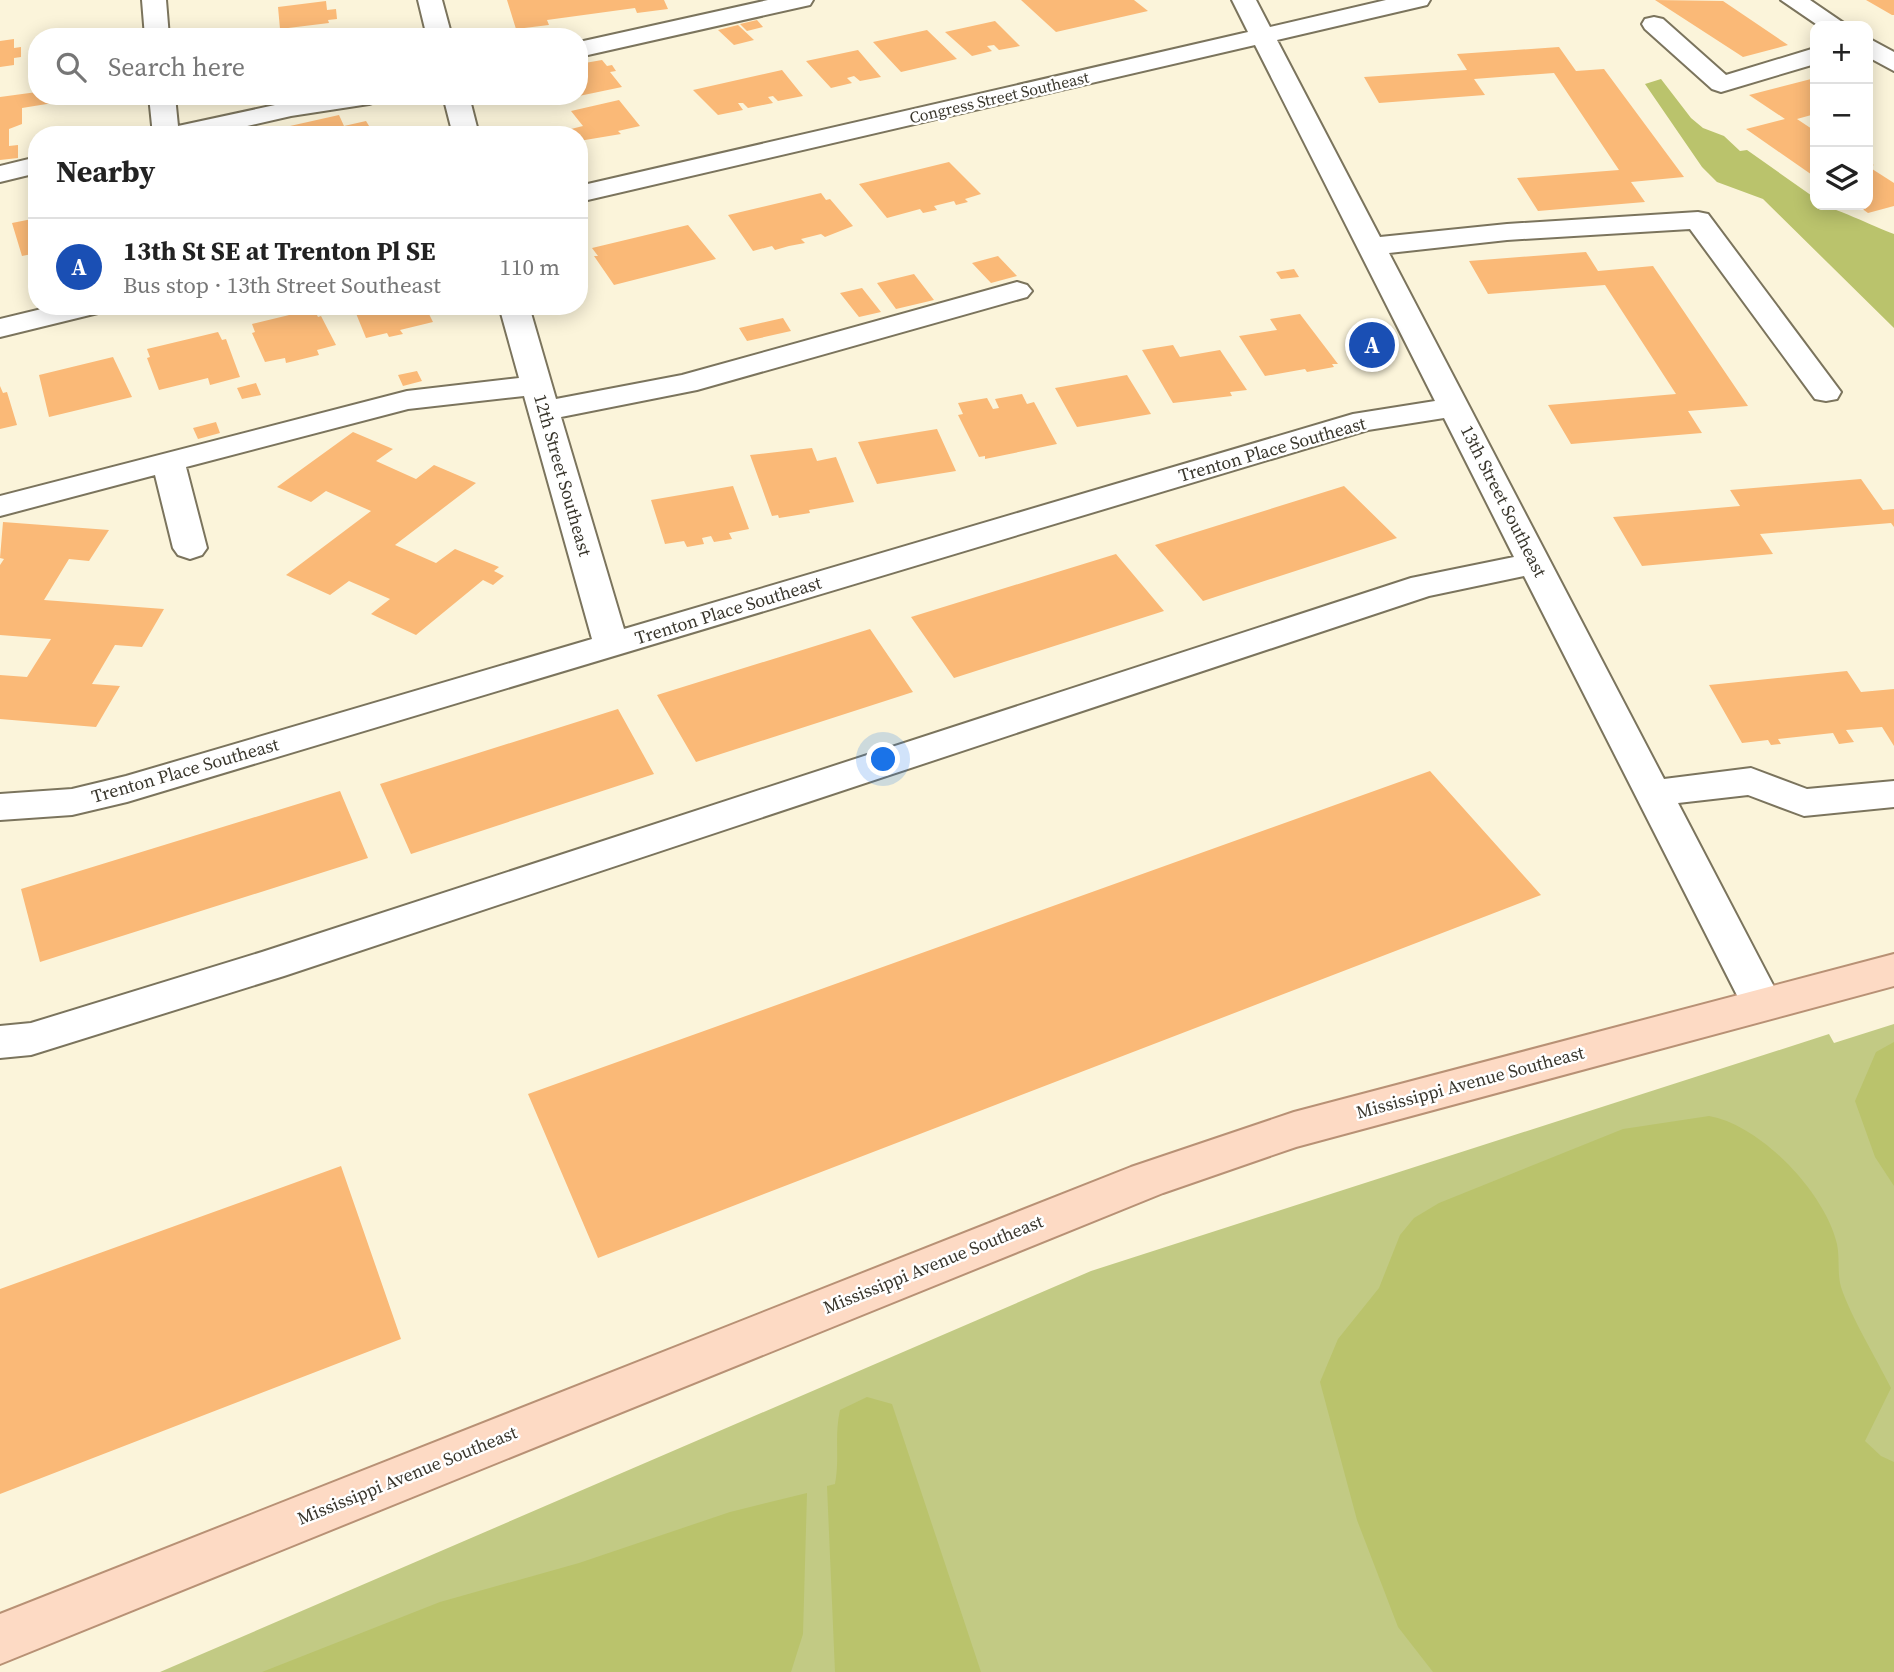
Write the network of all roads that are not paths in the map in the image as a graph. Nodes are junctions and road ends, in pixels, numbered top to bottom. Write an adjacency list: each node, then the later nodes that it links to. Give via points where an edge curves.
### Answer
1 (154, 0): 10 (street)
2 (430, 0): 11 (street)
3 (801, 0): 7 (street)
4 (1244, 0): 12 (street, 13th Street Southeast)
5 (1418, 0): 12 (street, Congress Street Southeast)
6 (1793, 0): 8 (street)
7 (721, 8): 13 (street)
8 (1828, 21)
9 (1654, 24): 15 (street, via 1721,84)
10 (156, 28)
11 (438, 28)
12 (1263, 36): 25 (street, Congress Street Southeast); 26 (street, 13th Street Southeast)
13 (588, 47)
14 (1873, 49): 16 (street)
15 (1810, 57)
16 (1894, 63)
17 (163, 105): 20 (street)
18 (310, 105): 21 (street)
19 (458, 105): 22 (street)
20 (165, 126)
21 (212, 126)
22 (464, 126)
23 (28, 167): 24 (street)
24 (0, 174)
25 (588, 192)
26 (1372, 246): 31 (street, via 1698,220); 33 (street, 13th Street Southeast)
27 (1017, 291): 32 (street, via 686,383)
28 (54, 315): 30 (street)
29 (517, 315): 32 (street, 12th Street Southeast)
30 (0, 328)
31 (1826, 392)
32 (541, 398): 34 (street, via 407,400); 38 (street, 12th Street Southeast)
33 (1456, 407): 37 (street, 13th Street Southeast); 38 (street, Trenton Place Southeast, via 1364,421)
34 (168, 461): 35 (street); 36 (street)
35 (0, 506)
36 (190, 548)
37 (1536, 563): 39 (street, 13th Street Southeast); 44 (street, via 1423,586 270,965 43,1035)
38 (611, 645): 41 (street, Trenton Place Southeast, via 127,789 72,802)
39 (1655, 793): 40 (street, via 1751,781 1804,803); 43 (street, 13th Street Southeast)
40 (1894, 794)
41 (0, 807)
42 (1894, 970): 43 (main road, Mississippi Avenue Southeast)
43 (1762, 1004): 45 (main road, Mississippi Avenue Southeast, via 1307,1126 1147,1180)
44 (0, 1042)
45 (0, 1639)

